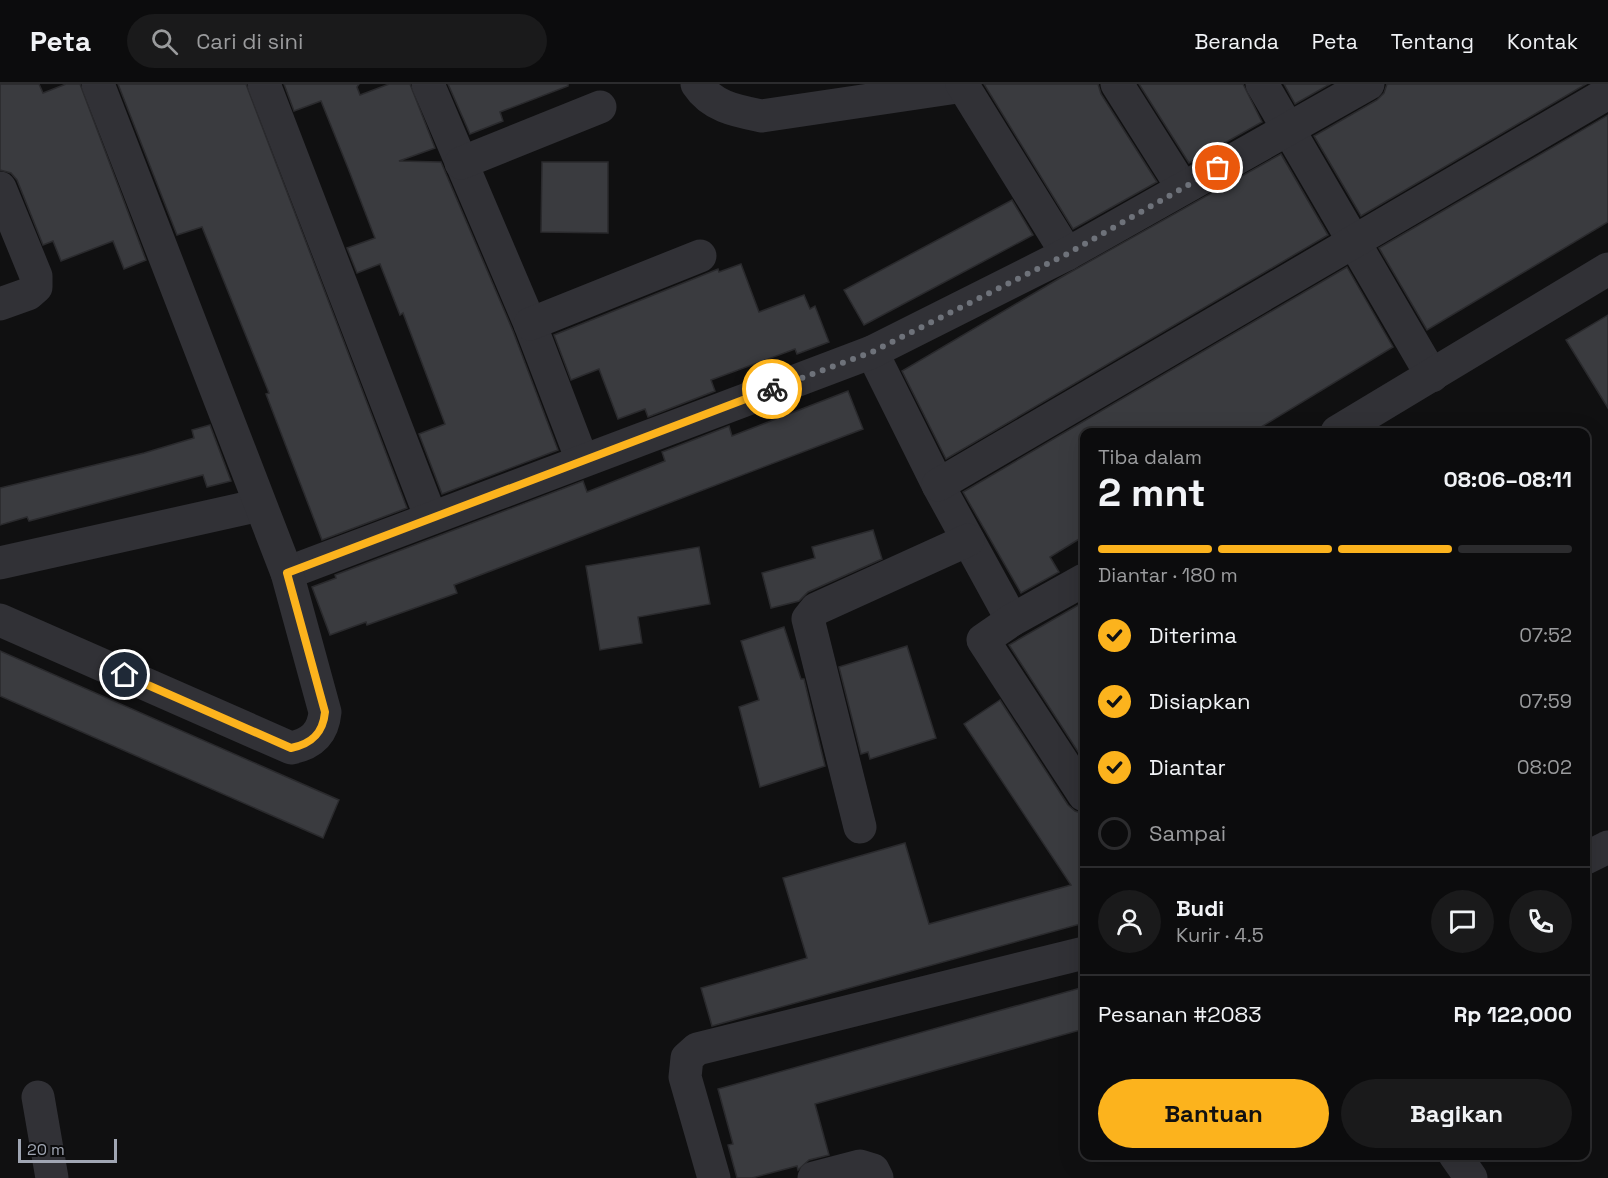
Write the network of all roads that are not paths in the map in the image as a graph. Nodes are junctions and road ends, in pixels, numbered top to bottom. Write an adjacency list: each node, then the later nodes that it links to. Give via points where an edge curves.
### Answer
1 (98, 84): 26 (street)
2 (264, 84): 27 (street)
3 (428, 84): 12 (street)
4 (697, 84): 8 (street, via 714,102 734,111 762,116)
5 (1117, 84): 14 (street)
6 (1262, 84): 11 (street)
7 (1368, 84): 11 (street)
8 (963, 85): 16 (street)
9 (1608, 93): 15 (street)
10 (600, 107): 12 (street)
11 (1289, 129): 14 (street); 15 (street)
12 (461, 163): 20 (street)
13 (0, 188): 19 (street, via 36,276 36,287 28,294)
14 (1182, 188): 16 (street)
15 (1353, 243): 22 (street); 25 (street)
16 (1067, 254): 21 (street)
17 (700, 256): 20 (street)
18 (1608, 269): 22 (street)
19 (0, 304)
20 (530, 324): 24 (street)
21 (872, 352): 24 (street); 25 (street)
22 (1432, 376): 23 (street)
23 (1344, 428)
24 (582, 460): 27 (street)
25 (938, 485): 28 (street)
26 (260, 505): 29 (street); 30 (street)
27 (431, 518): 30 (street)
28 (968, 540): 33 (street); 35 (street, via 816,609 808,619)
29 (0, 563)
30 (287, 573): 32 (street, via 325,712 324,724 315,738 307,745 291,748)
31 (1080, 582): 33 (street)
32 (0, 620)
33 (1012, 620): 34 (street, via 982,640)
34 (1080, 789)
35 (860, 827)
36 (1608, 847): 37 (street)
37 (1590, 856)
38 (1080, 954): 42 (street, via 697,1049 687,1058 685,1077)
39 (38, 1097): 41 (street)
40 (1458, 1160): 45 (street)
41 (52, 1178)
42 (714, 1178)
43 (814, 1178): 44 (street, via 860,1166 873,1170)
44 (877, 1178)
45 (1471, 1178)

